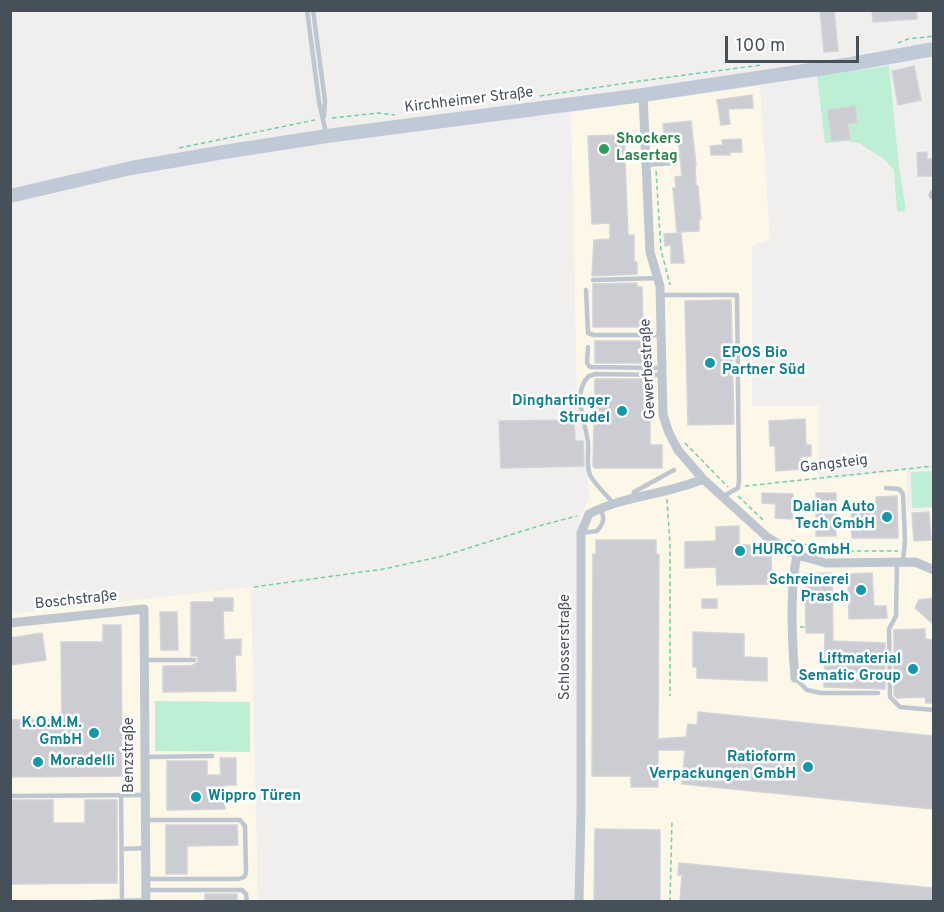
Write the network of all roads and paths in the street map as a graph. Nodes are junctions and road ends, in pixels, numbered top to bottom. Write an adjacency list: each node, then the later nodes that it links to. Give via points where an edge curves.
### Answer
1 (307, 10): 10 (lane)
2 (313, 10): 10 (lane)
3 (933, 36): 4 (path, via 908,39)
4 (890, 47)
5 (933, 49): 7 (main road, Kirchheimer Straße)
6 (767, 65): 8 (path)
7 (643, 95): 12 (main road, Kirchheimer Straße); 14 (street, Gewerbestraße)
8 (538, 96)
9 (403, 116): 10 (path, via 379,113)
10 (324, 118): 12 (lane)
11 (654, 132): 14 (path)
12 (327, 136): 15 (main road, Kirchheimer Straße, via 131,168)
13 (675, 163): 14 (lane)
14 (651, 165): 16 (street, Gewerbestraße, via 650,252); 19 (path, via 661,250 668,275)
15 (10, 196)
16 (658, 278): 17 (lane); 19 (street, Gewerbestraße)
17 (592, 280)
18 (586, 290): 20 (lane, via 588,333)
19 (665, 295): 20 (street, Gewerbestraße); 27 (lane, via 737,295)
20 (662, 335): 22 (street, Gewerbestraße)
21 (588, 347): 22 (lane, via 590,367)
22 (662, 372): 26 (street, Gewerbestraße, via 663,415 669,433); 33 (lane, via 595,374 582,387 580,403 588,443 588,472)
23 (684, 441): 30 (path)
24 (933, 466): 27 (path, Gangsteig)
25 (674, 470): 32 (lane, via 640,487)
26 (703, 479): 29 (street); 31 (street, Gewerbestraße)
27 (738, 488): 30 (lane)
28 (886, 488): 40 (lane, via 899,489 903,494)
29 (667, 491): 32 (street); 49 (path)
30 (732, 491): 31 (lane); 36 (path)
31 (722, 497): 39 (street, Gewerbestraße, via 767,537)
32 (633, 498): 33 (street)
33 (614, 504): 34 (street)
34 (600, 508): 35 (street); 37 (lane, via 604,516 602,525 597,531)
35 (589, 514): 37 (street, Schlosserstraße); 42 (path, via 384,569)
36 (764, 521)
37 (581, 532): 64 (street, Schlosserstraße)
38 (786, 538): 40 (path, via 827,551)
39 (797, 555): 40 (street, Gewerbestraße, via 826,563); 47 (street, via 793,570)
40 (902, 558): 41 (street, Gewerbestraße); 50 (lane, via 897,616 890,628 890,697 900,707)
41 (933, 570)
42 (254, 587)
43 (144, 609): 44 (street, Boschstraße); 45 (street, Benzstraße)
44 (10, 623)
45 (144, 660): 46 (lane); 52 (street, Benzstraße)
46 (194, 660)
47 (795, 678): 48 (lane, via 814,692)
48 (878, 693)
49 (670, 696)
50 (933, 710)
51 (212, 756): 52 (lane)
52 (146, 757): 54 (street, Benzstraße)
53 (121, 795): 54 (lane); 55 (lane); 59 (lane)
54 (146, 795): 56 (street, Benzstraße)
55 (10, 796)
56 (146, 820): 58 (street, Benzstraße); 60 (lane, via 240,820 245,826 246,873 239,879)
57 (672, 820): 65 (path)
58 (146, 848): 59 (lane); 60 (street, Benzstraße)
59 (122, 849): 61 (lane)
60 (146, 892): 61 (lane); 63 (lane, via 242,890)
61 (122, 900): 62 (lane)
62 (92, 902)
63 (247, 902)
64 (579, 902)
65 (670, 902)

